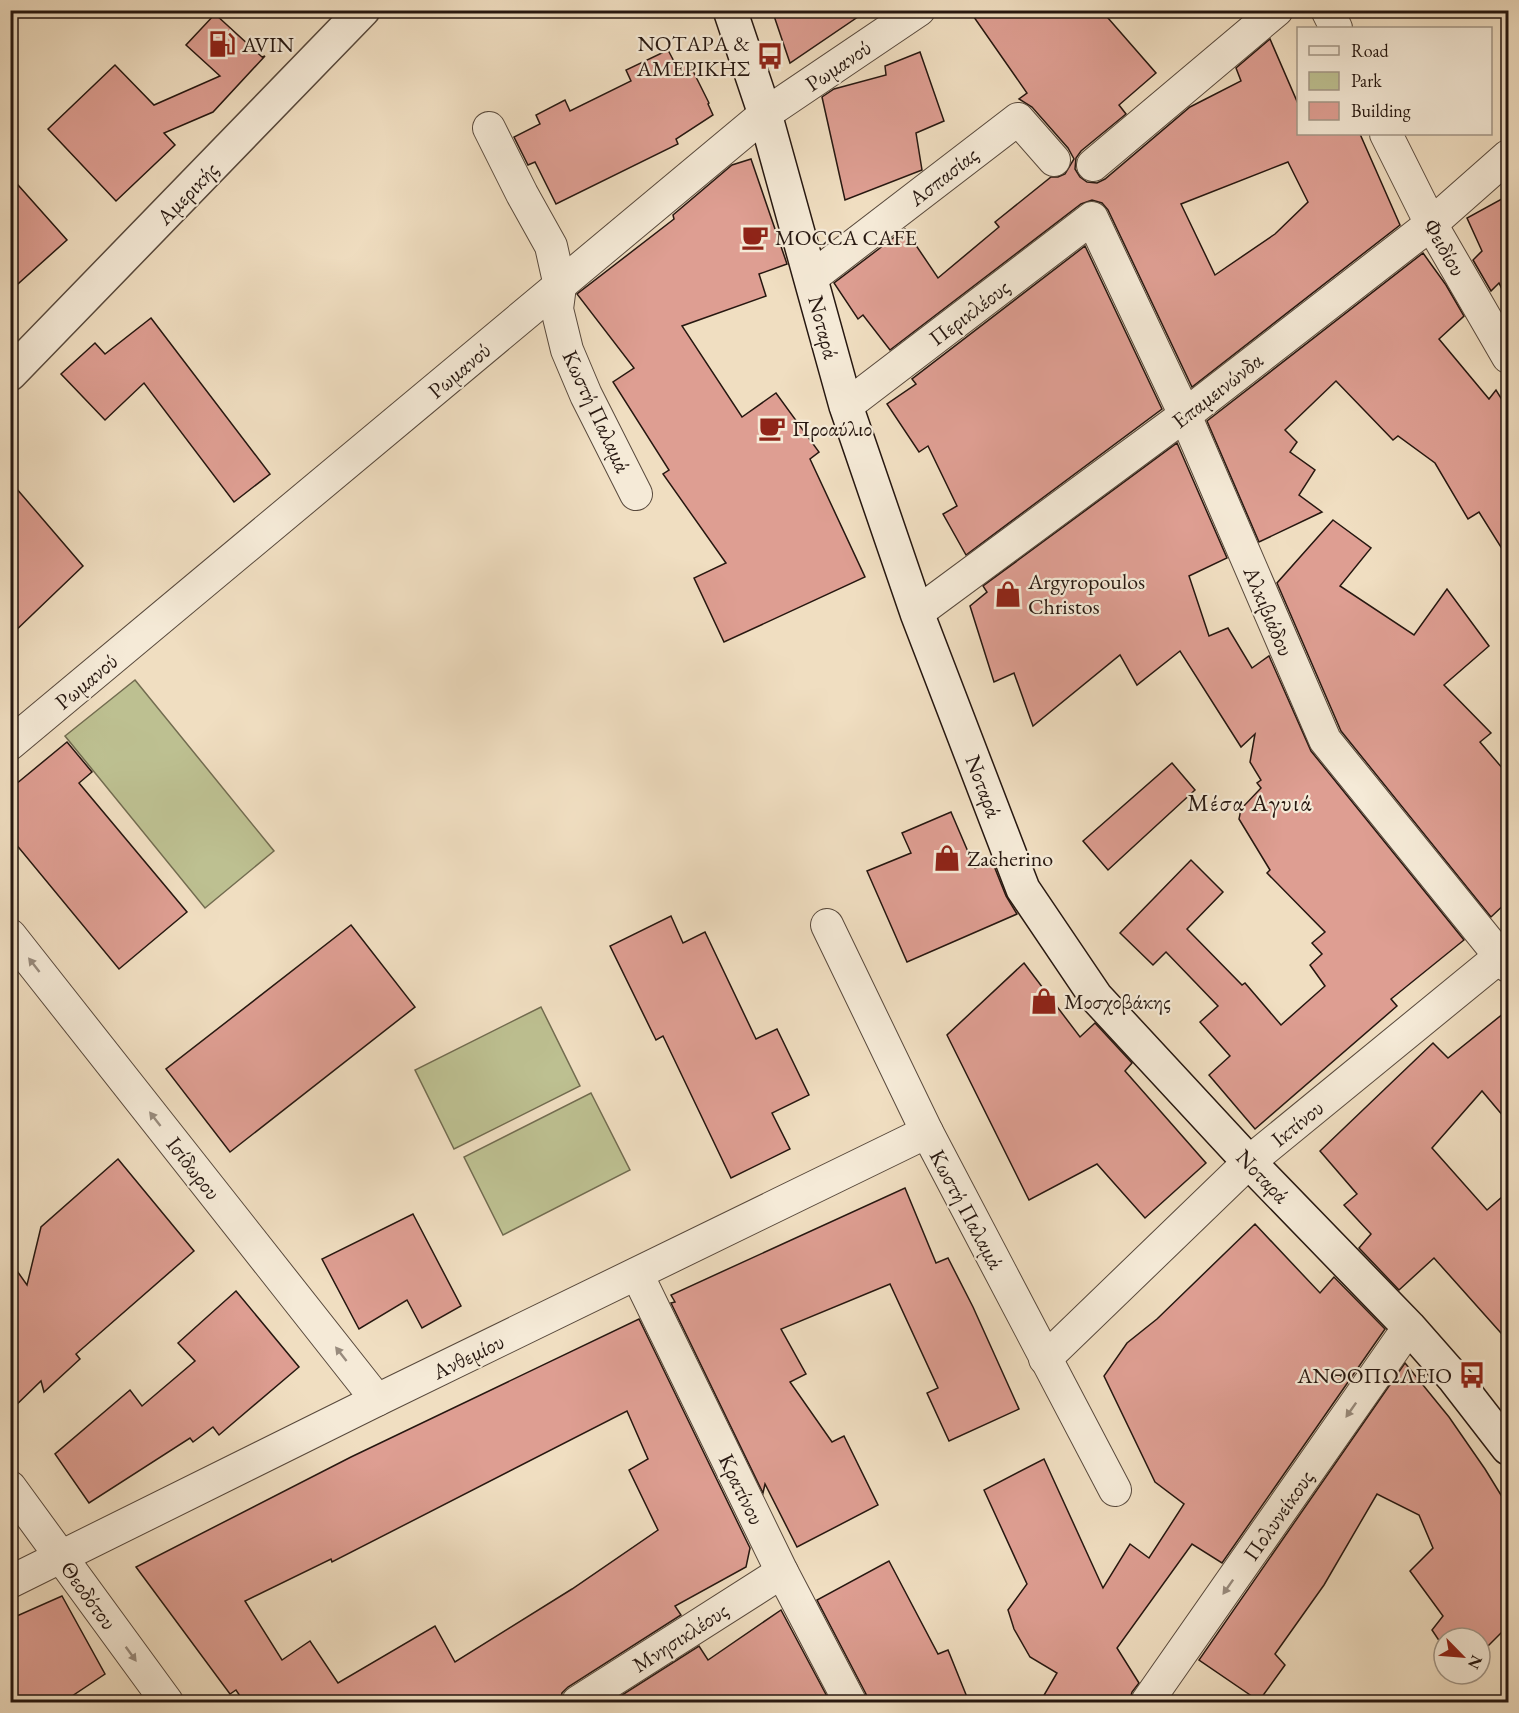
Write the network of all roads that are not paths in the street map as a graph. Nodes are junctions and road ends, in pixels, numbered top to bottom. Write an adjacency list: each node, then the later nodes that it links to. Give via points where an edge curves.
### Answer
1 (363, 10): 18 (main road, Αμερικής)
2 (730, 10): 7 (main road, Νοταρά)
3 (919, 10): 7 (street, Ρωμανού)
4 (1277, 10): 12 (street)
5 (1327, 10): 6 (street)
6 (1336, 27)
7 (765, 114): 15 (main road, Νοταρά); 16 (street, Ρωμανού)
8 (489, 128): 16 (street, Κωστή Παλαμά, via 551,246)
9 (1386, 135): 14 (street, Φειδίου)
10 (1509, 156): 14 (street, Επαμεινώνδα)
11 (1054, 160): 15 (street, Ασπασίας, via 1018,119)
12 (1093, 165)
13 (1092, 218): 19 (street, Περικλέους); 20 (street, Αλκιβιάδου)
14 (1431, 224): 17 (street, Φειδίου); 20 (street, Επαμεινώνδα)
15 (811, 278): 19 (main road, Νοταρά)
16 (560, 286): 21 (street, Κωστή Παλαμά, via 557,309 567,350); 23 (street, Ρωμανού)
17 (1509, 357)
18 (10, 374)
19 (846, 406): 22 (main road, Νοταρά)
20 (1185, 415): 22 (street, Επαμεινώνδα); 26 (street, Αλκιβιάδου, via 1325,740)
21 (636, 494)
22 (917, 613): 28 (main road, Νοταρά, via 1023,889 1096,997)
23 (10, 744)
24 (827, 925): 27 (street, Κωστή Παλαμά)
25 (10, 935): 32 (street, Ισίδωρου, one-way to 25)
26 (1506, 957): 28 (street, Ικτίνου)
27 (927, 1132): 29 (street, Ανθεμίου); 31 (street, Κωστή Παλαμά)
28 (1249, 1162): 30 (main road, Νοταρά); 31 (street, Ικτίνου)
29 (637, 1274): 32 (street, Ανθεμίου); 37 (street, Κρατίνου)
30 (1409, 1327): 33 (main road, Νοταρά); 42 (street, Πολυνείκους, one-way to 42)
31 (1046, 1359): 35 (street, Κωστή Παλαμά)
32 (377, 1400): 36 (street, Ανθεμίου)
33 (1504, 1430)
34 (10, 1487): 36 (street, Θεοδότου)
35 (1115, 1491)
36 (62, 1557): 38 (street, Ανθεμίου); 39 (street, Θεοδότου, one-way to 39)
37 (782, 1572): 40 (street, Μνησικλέους); 41 (street, Κρατίνου)
38 (10, 1582)
39 (167, 1702)
40 (578, 1702)
41 (850, 1702)
42 (1147, 1702)

